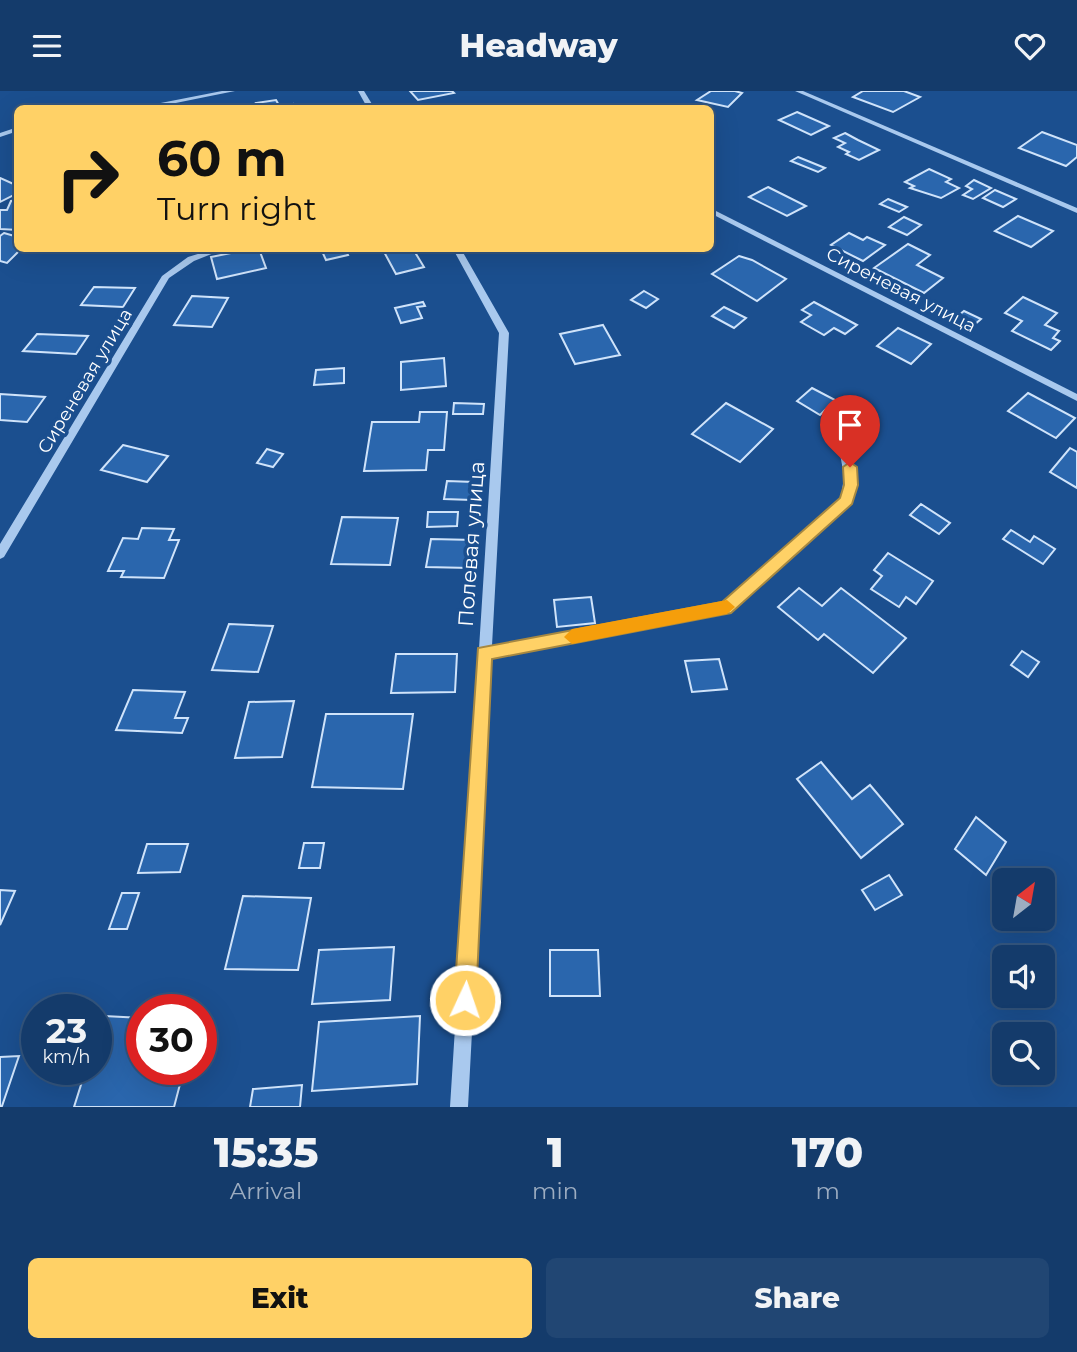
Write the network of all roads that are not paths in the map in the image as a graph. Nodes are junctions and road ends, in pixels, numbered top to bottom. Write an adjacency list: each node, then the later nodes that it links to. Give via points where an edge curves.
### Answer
1 (232, 91): 3 (street)
2 (798, 91): 4 (street)
3 (155, 105)
4 (1077, 211)
5 (714, 212): 8 (street, Сиреневая улица)
6 (211, 252): 10 (street, Сиреневая улица, via 166,276)
7 (459, 252): 11 (street, Полевая улица, via 504,333)
8 (1077, 398)
9 (842, 437): 11 (street, via 850,467 846,501 726,608)
10 (0, 554)
11 (484, 653): 12 (street, Полевая улица)
12 (460, 1107)

